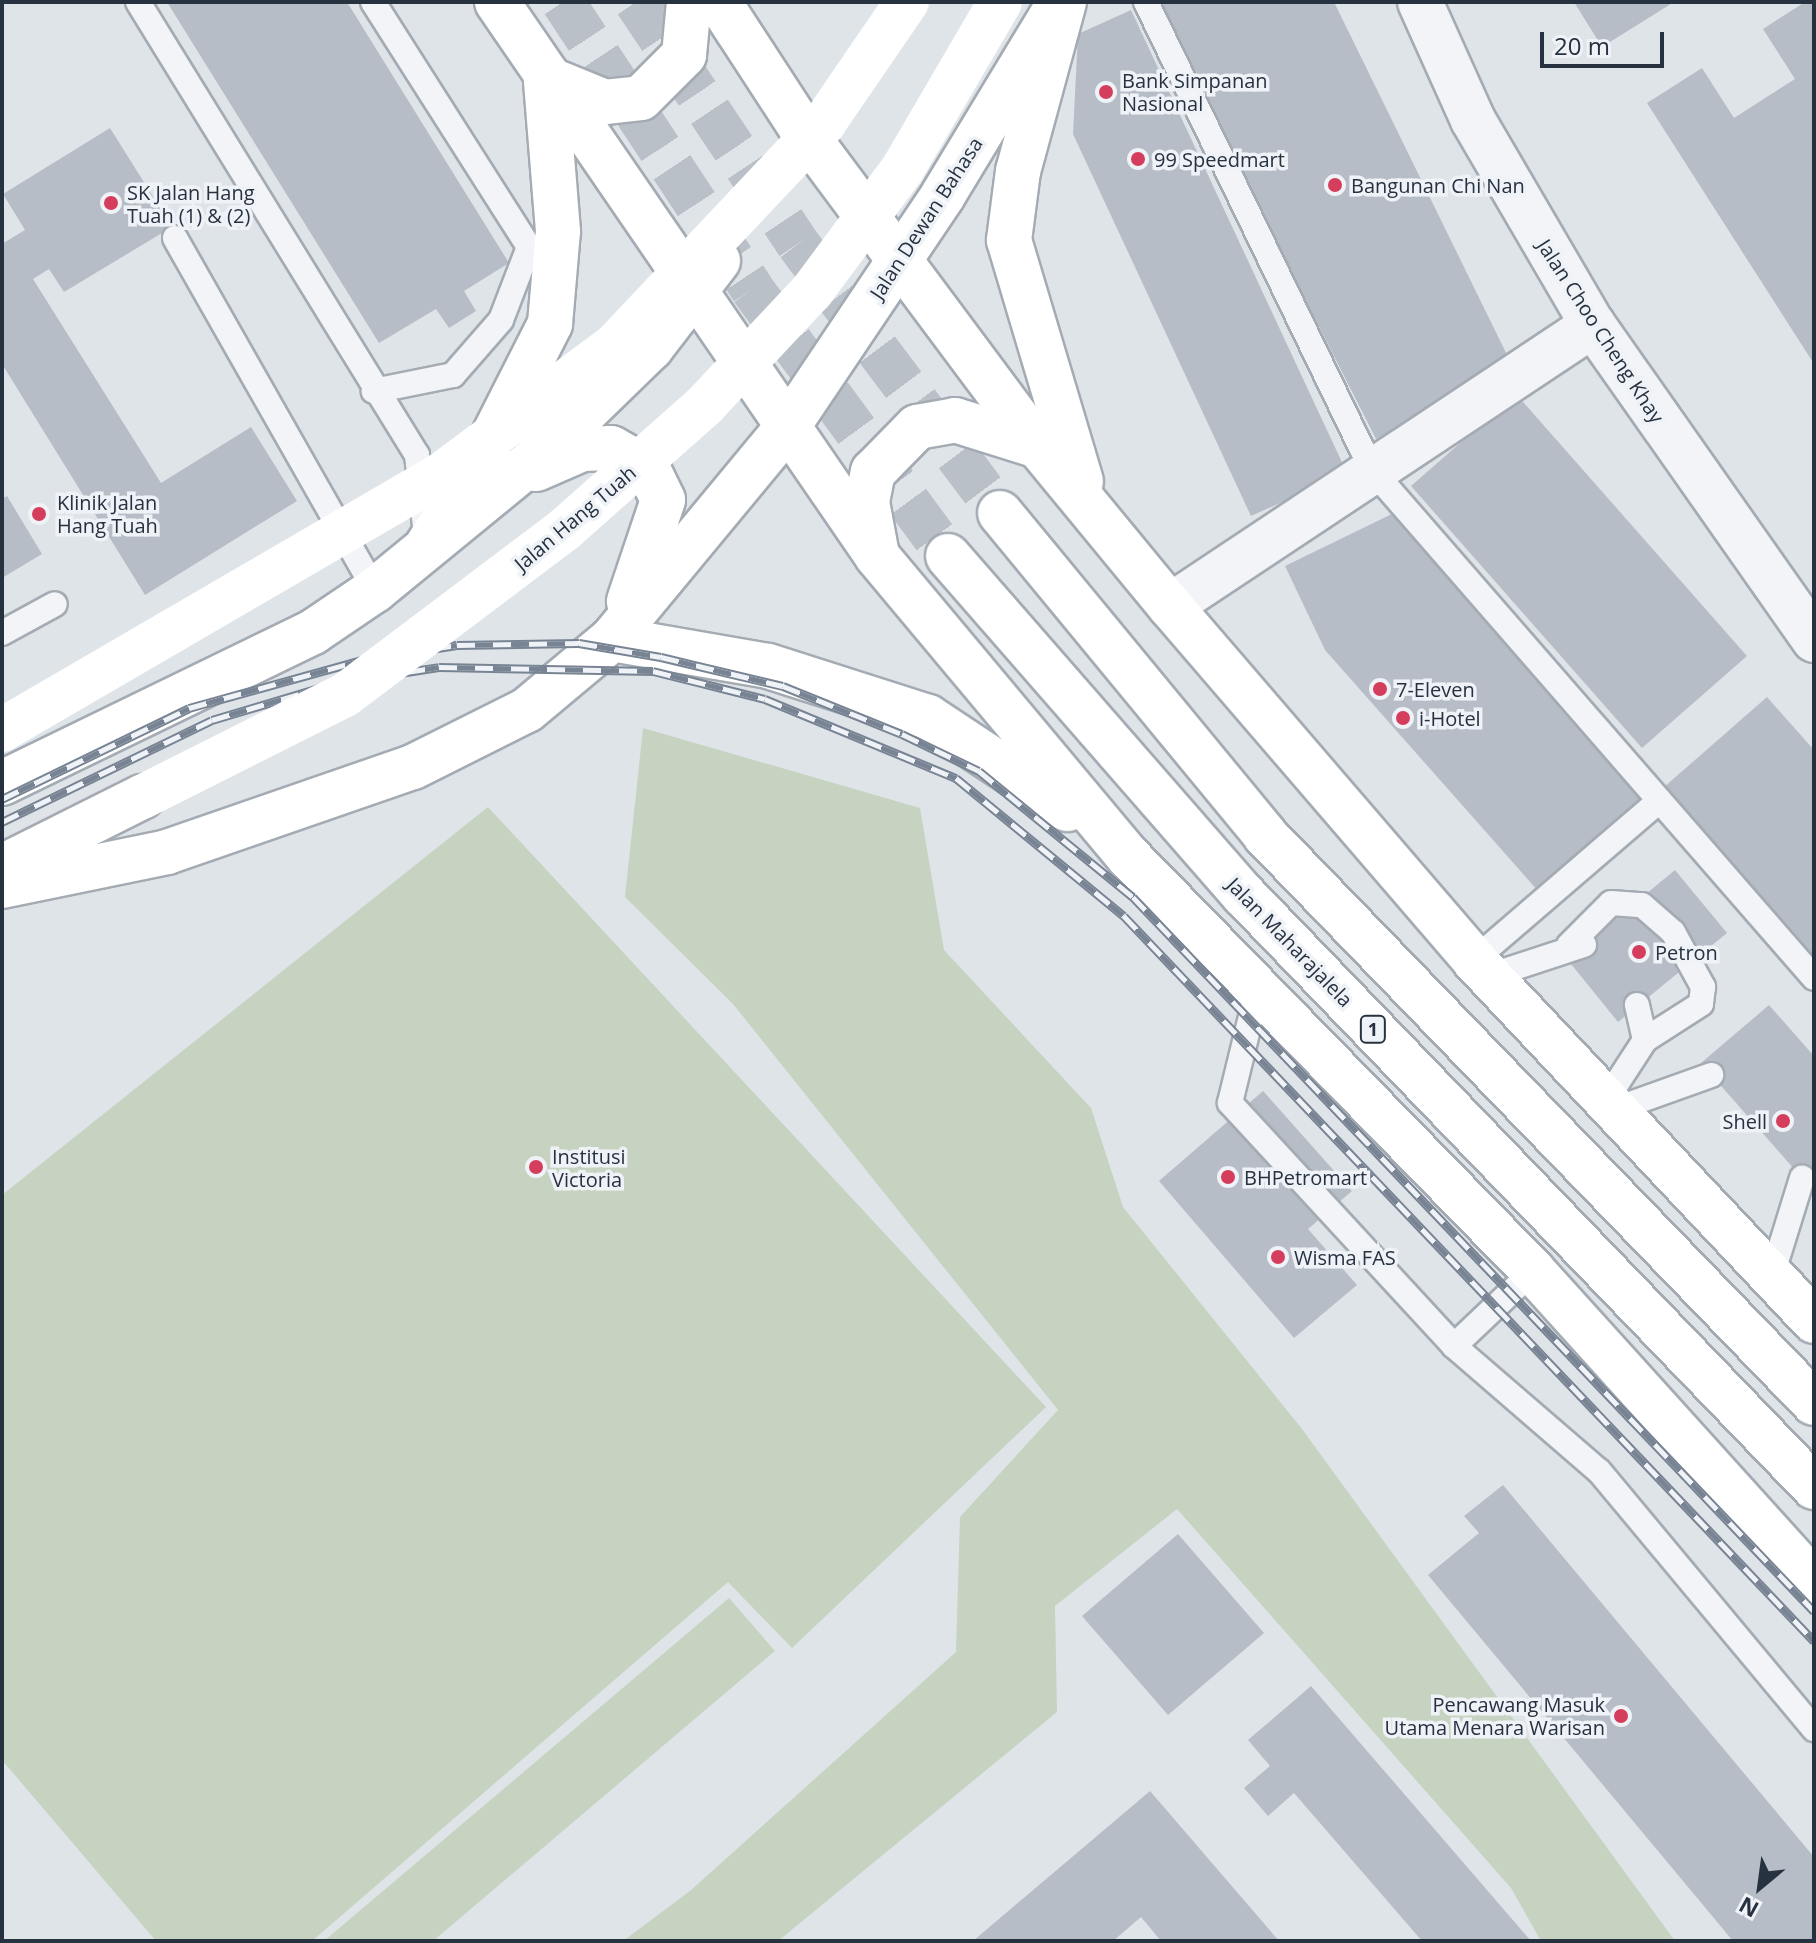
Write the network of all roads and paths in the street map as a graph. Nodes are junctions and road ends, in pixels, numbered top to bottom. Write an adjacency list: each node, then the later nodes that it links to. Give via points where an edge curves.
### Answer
1 (138, 2): 18 (lane)
2 (373, 2): 18 (lane, via 529,247 501,320 453,375)
3 (497, 2): 12 (main road)
4 (689, 2): 12 (main road, via 684,55 641,98 605,102)
5 (719, 2): 13 (main road)
6 (880, 2): 13 (main road)
7 (907, 2): 34 (main road, bridge, via 824,123 614,346 442,474)
8 (1000, 2): 38 (main road, Jalan Hang Tuah, bridge, via 902,170 812,291 704,406 565,529 345,695)
9 (1062, 2): 15 (main road, Jalan Dewan Bahasa); 23 (main road, via 1018,171 1009,240)
10 (1146, 2): 21 (lane)
11 (1420, 2): 17 (street, Jalan Choo Cheng Khay, via 1473,120)
12 (546, 78): 16 (main road); 25 (main road, via 558,231 550,324 481,460)
13 (801, 128): 15 (main road); 16 (main road)
14 (175, 238): 28 (lane)
15 (900, 260): 19 (main road, Jalan Dewan Bahasa); 20 (main road)
16 (695, 296): 19 (main road); 22 (main road)
17 (1593, 325): 21 (street); 33 (street, Jalan Choo Cheng Khay)
18 (374, 391): 25 (lane, via 417,455)
19 (786, 429): 26 (main road); 32 (main road)
20 (1038, 446): 23 (main road); 26 (main road, via 955,420 917,427 873,472 867,502)
21 (1372, 470): 30 (street); 36 (lane)
22 (508, 481): 25 (main road); 32 (main road, via 582,449 611,448 648,469 663,500)
23 (1086, 499): 30 (main road)
24 (1000, 513): 52 (main road, via 1265,835)
25 (427, 546): 28 (main road)
26 (877, 556): 37 (main road)
27 (948, 556): 53 (main road, Jalan Maharajalela / 1, via 1244,895)
28 (375, 590): 35 (main road, via 313,632)
29 (55, 604): 31 (lane)
30 (1170, 606): 40 (main road)
31 (2, 633)
32 (612, 639): 37 (main road, via 768,666 928,717 1031,781); 39 (main road, via 527,710 413,767 167,852)
33 (1814, 640)
34 (2, 730)
35 (2, 783)
36 (1658, 802): 40 (lane); 41 (lane)
37 (1129, 857): 42 (main road)
38 (2, 867)
39 (2, 886)
40 (1482, 968): 44 (lane, via 1576,945 1611,903 1642,905 1673,932 1703,987 1701,1004); 46 (main road)
41 (1814, 978)
42 (1257, 992): 48 (main road); 51 (lane, via 1230,1103)
43 (1637, 1005): 44 (lane)
44 (1645, 1040): 46 (lane)
45 (1711, 1075): 46 (lane)
46 (1613, 1102): 49 (main road)
47 (1802, 1178): 49 (lane)
48 (1533, 1271): 51 (lane); 54 (main road)
49 (1772, 1275): 50 (main road)
50 (1813, 1318)
51 (1454, 1346): 55 (lane, via 1599,1471)
52 (1814, 1403)
53 (1814, 1487)
54 (1814, 1582)
55 (1814, 1729)

